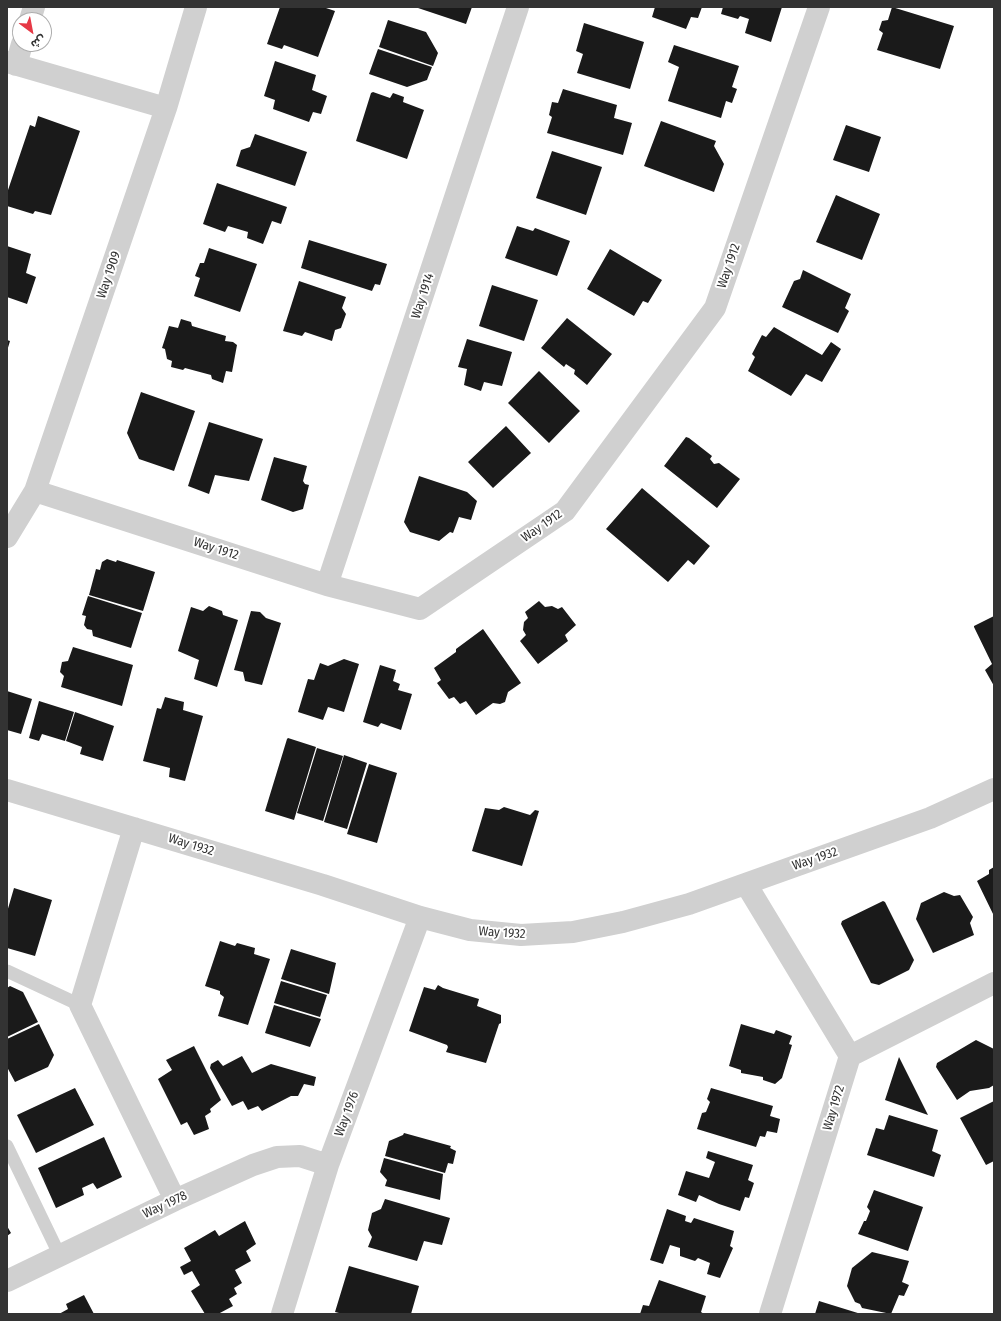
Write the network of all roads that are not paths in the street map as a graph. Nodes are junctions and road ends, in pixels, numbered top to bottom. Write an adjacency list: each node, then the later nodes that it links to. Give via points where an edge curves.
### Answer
1 (196, 7): 6 (street, Way 1909)
2 (518, 7): 9 (street, Way 1914)
3 (819, 7): 9 (street, Way 1912, via 715,308 565,511 420,609)
4 (17, 52): 5 (street)
5 (11, 63): 6 (street)
6 (166, 108): 7 (street, Way 1909)
7 (35, 491): 8 (street, Way 1909); 9 (street, Way 1912)
8 (7, 538)
9 (328, 585)
10 (994, 789): 13 (street, Way 1932, via 930,818)
11 (7, 790): 12 (street, Way 1932)
12 (134, 828): 14 (street, Way 1932, via 324,885); 17 (street)
13 (746, 884): 14 (street, Way 1932, via 689,904 623,922 573,932 514,935 470,930); 18 (street)
14 (420, 917): 20 (street, Way 1976)
15 (7, 971): 17 (lane)
16 (994, 983): 18 (street)
17 (80, 1005): 21 (street)
18 (850, 1056): 25 (street, Way 1972)
19 (7, 1146): 22 (lane)
20 (328, 1165): 21 (street, Way 1978, via 300,1156 277,1157); 24 (street, Way 1976)
21 (175, 1200): 22 (street, Way 1978)
22 (60, 1256): 23 (street, Way 1978)
23 (7, 1281)
24 (282, 1314)
25 (770, 1314)

